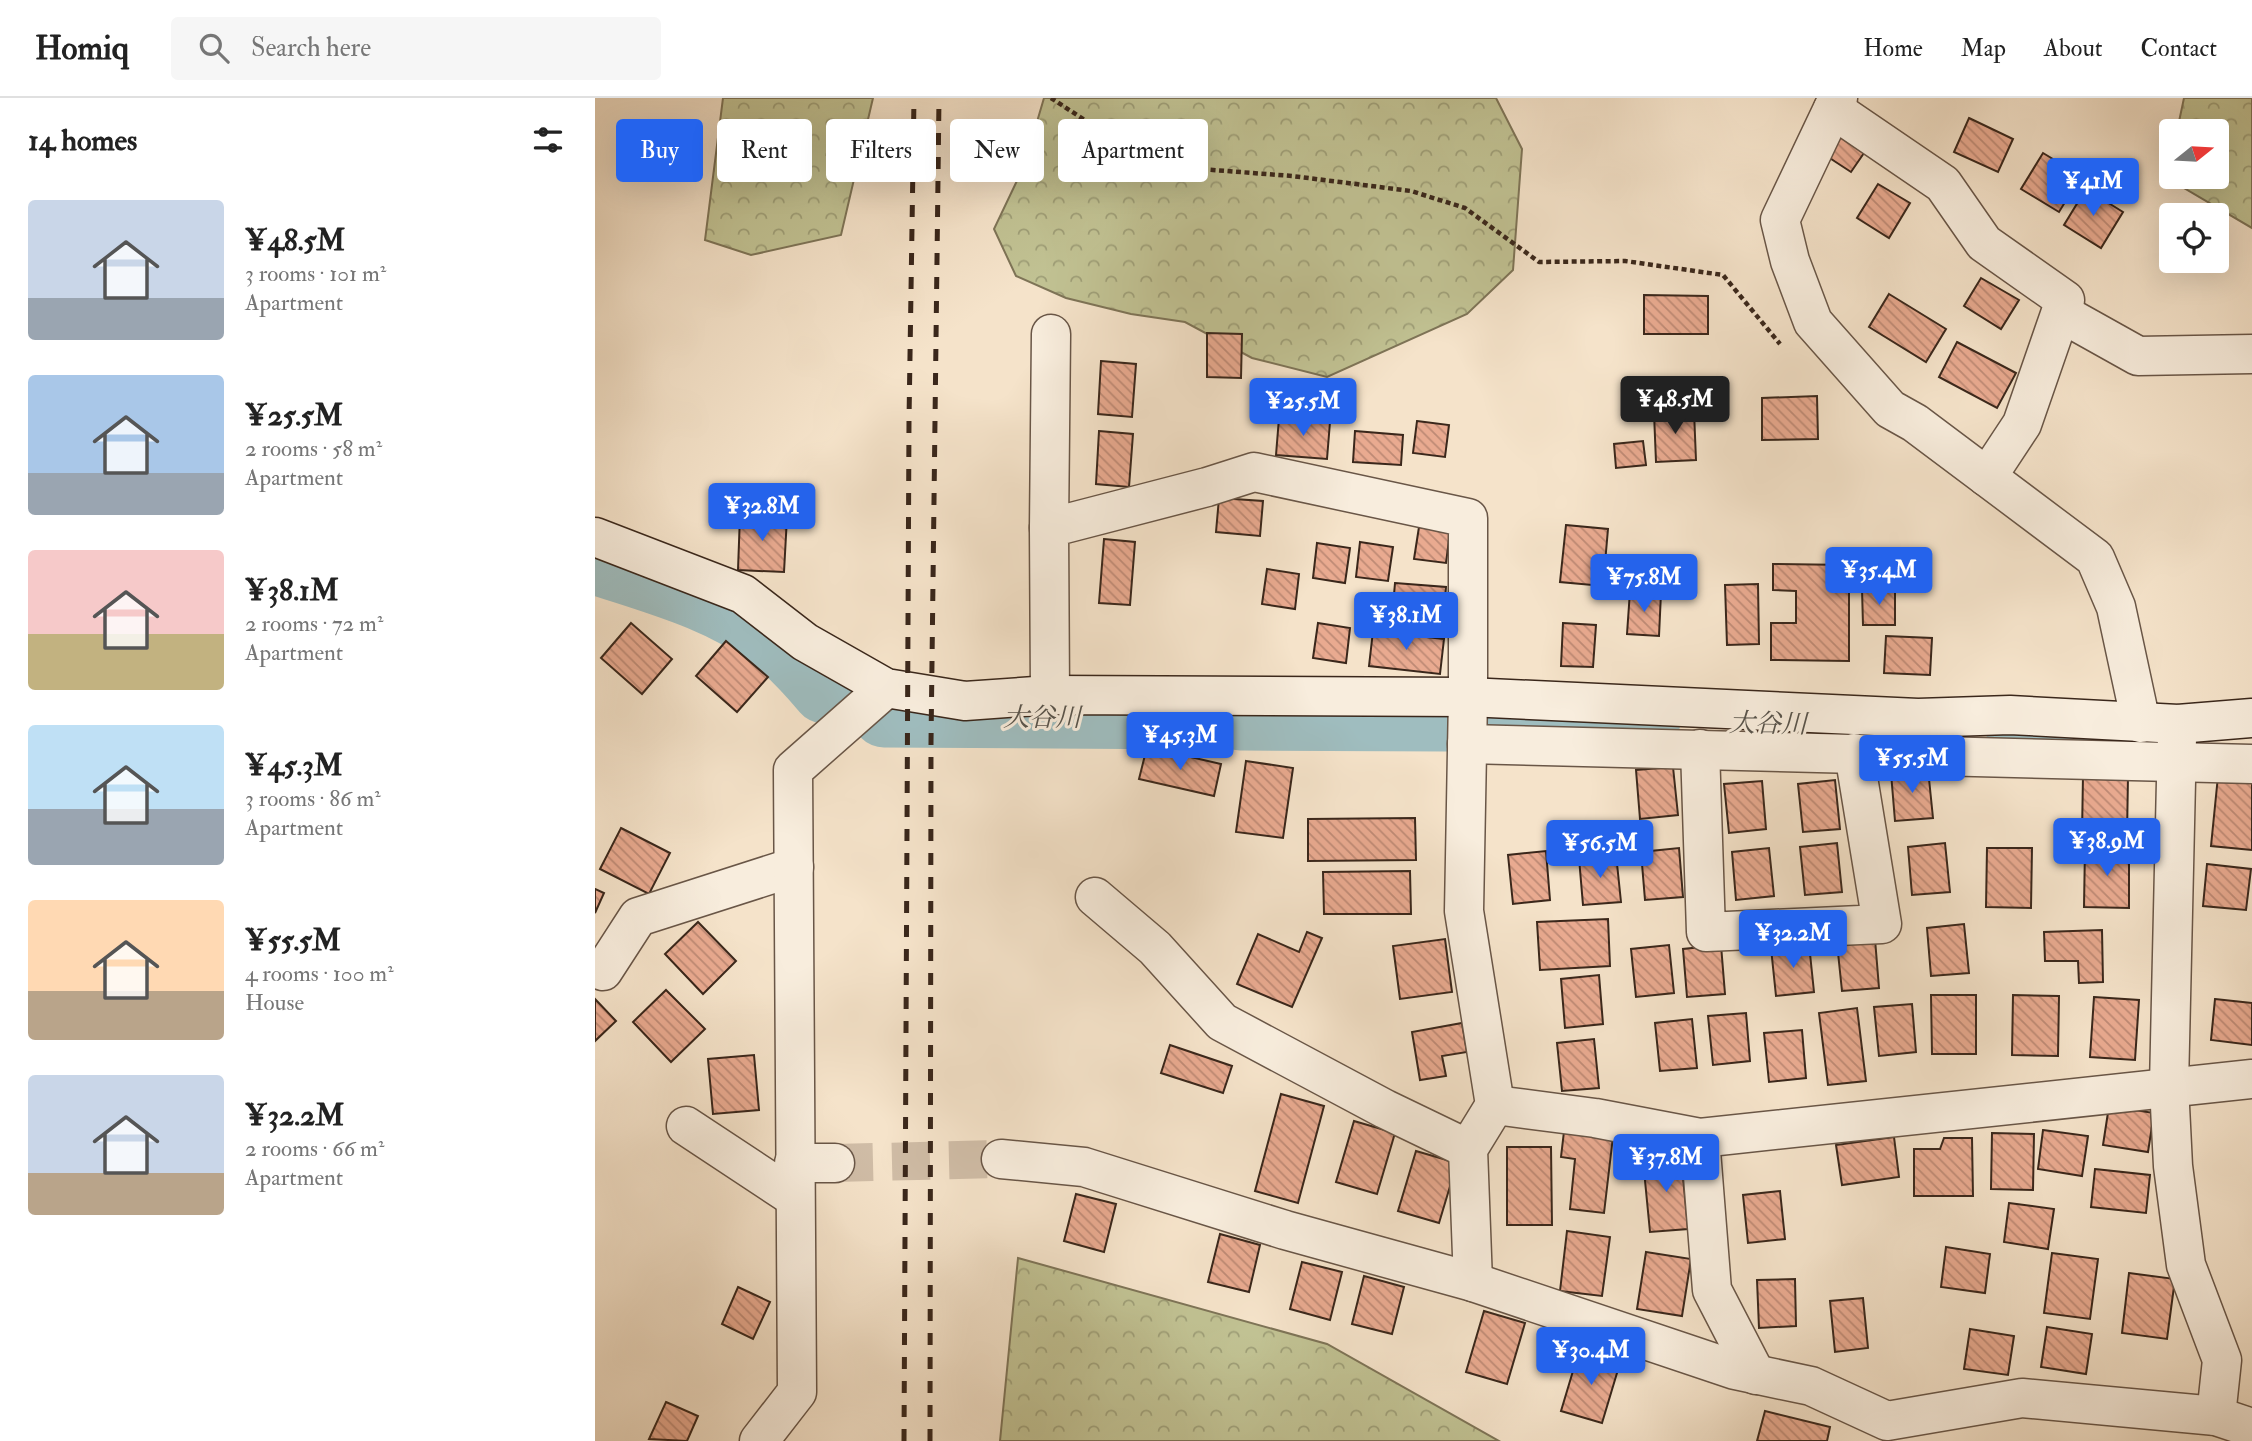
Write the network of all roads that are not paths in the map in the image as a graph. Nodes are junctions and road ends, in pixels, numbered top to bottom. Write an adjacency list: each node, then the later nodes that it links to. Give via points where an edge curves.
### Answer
1 (1835, 104): 2 (street, via 1943,184 1984,243 2066,300); 5 (street, via 1780,220 1813,322 1890,409)
2 (2061, 313): 4 (street, via 2138,356); 5 (street, via 2022,424)
3 (1051, 334): 6 (street)
4 (2252, 355)
5 (1987, 477): 12 (street, via 2095,558)
6 (1049, 528): 9 (street); 10 (street, via 1254,472 1468,518)
7 (595, 537): 8 (street, via 743,594 805,642)
8 (886, 688): 9 (street, via 965,701); 18 (street, via 793,769)
9 (1050, 695): 10 (street)
10 (1468, 697): 12 (street, via 1918,718 2010,715); 13 (street)
11 (2252, 718): 12 (street)
12 (2159, 723): 16 (street)
13 (1467, 744): 14 (street); 23 (street, via 1464,911)
14 (1699, 749): 15 (street); 15 (street, via 1706,932 1882,923)
15 (1854, 753): 16 (street)
16 (2177, 763): 17 (street); 22 (street)
17 (2252, 764)
18 (794, 867): 20 (street, via 638,917); 29 (street)
19 (1095, 897): 26 (street, via 1155,948 1222,1022)
20 (603, 971)
21 (2252, 1079): 22 (street)
22 (2169, 1086): 25 (street); 32 (street, via 2173,1166 2186,1265 2222,1360)
23 (1495, 1105): 25 (street); 26 (street)
24 (686, 1126): 29 (street)
25 (1700, 1138): 31 (street, via 1712,1290)
26 (1468, 1149): 30 (street)
27 (1001, 1159): 30 (street, via 1084,1167)
28 (835, 1163): 29 (street)
29 (795, 1180): 35 (street, via 797,1392)
30 (1473, 1282): 31 (street)
31 (1756, 1375): 34 (street, via 1811,1387)
32 (2216, 1416): 33 (street); 34 (street, via 2022,1398)
33 (2252, 1427)
34 (1883, 1431)
35 (759, 1441)

